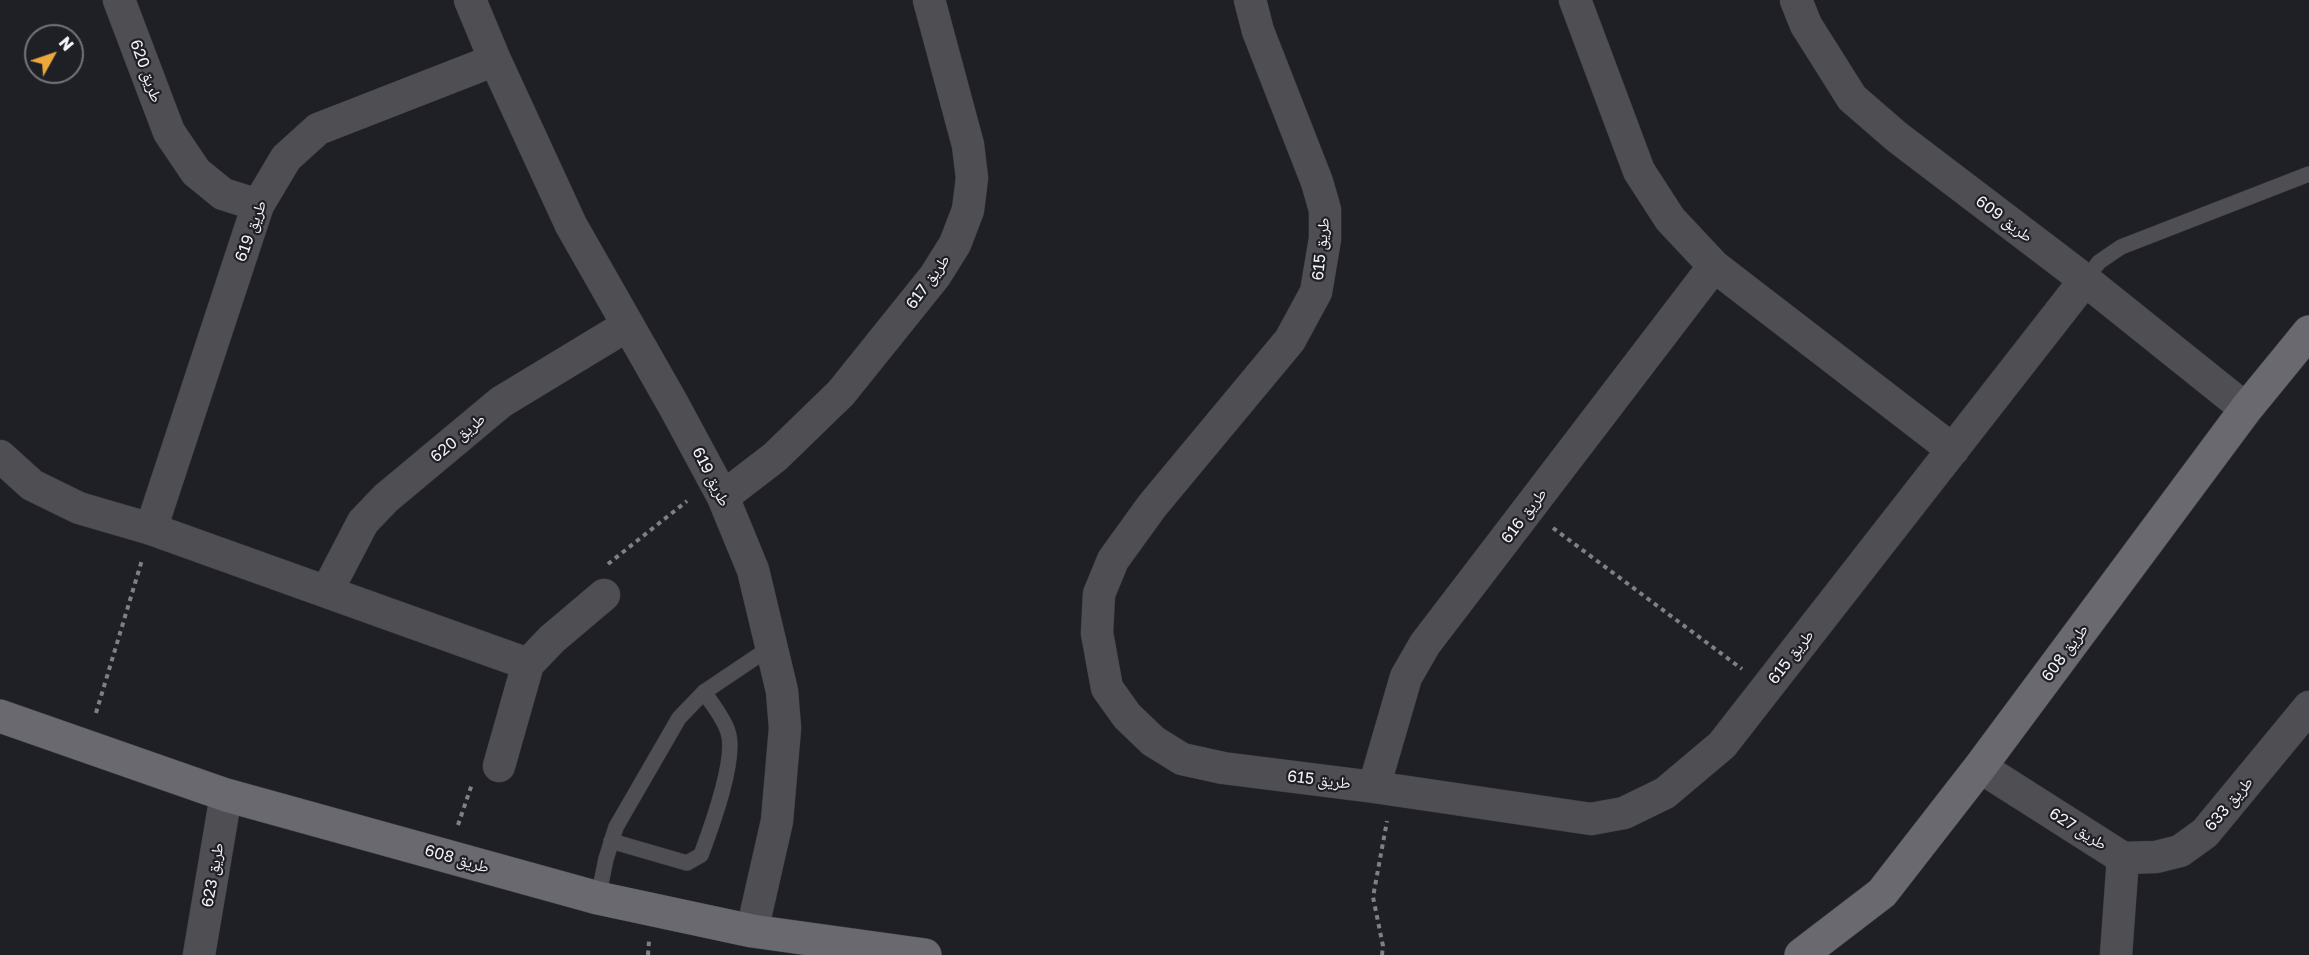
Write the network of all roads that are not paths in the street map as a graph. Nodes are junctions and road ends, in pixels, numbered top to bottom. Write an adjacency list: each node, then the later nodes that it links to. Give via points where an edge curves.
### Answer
1 (119, 0): 9 (street, طريق 620, via 168,132 196,172 223,194)
2 (470, 0): 7 (street, طريق 619)
3 (929, 0): 17 (street, طريق 617, via 968,145 972,178 968,210 955,244 935,276 841,393 775,457)
4 (1250, 0): 28 (street, طريق 615, via 1325,210 1325,238 1316,292 1290,340 1152,506 1113,560 1099,594 1097,633 1107,688 1127,716 1153,741 1182,759)
5 (1575, 0): 10 (street, via 1639,171 1670,219)
6 (1796, 0): 11 (street, طريق 609, via 1806,25 1852,98 1897,137)
7 (495, 60): 9 (street, طريق 619, via 318,129 286,158); 12 (street, طريق 619, via 571,225)
8 (2309, 174): 11 (lane, via 2121,247 2099,262)
9 (258, 205): 18 (street, طريق 619)
10 (1714, 266): 15 (street); 28 (street, طريق 616, via 1425,645 1406,678)
11 (2085, 280): 14 (street, طريق 609); 15 (street, طريق 615)
12 (628, 325): 17 (street, طريق 619); 19 (street, طريق 620, via 501,402 386,498 363,522)
13 (2309, 332): 14 (street, طريق 608)
14 (2246, 409): 27 (street, طريق 608)
15 (1953, 450): 28 (street, طريق 615, via 1722,745 1665,793 1624,813 1591,819)
16 (0, 456): 18 (street, via 32,485 79,508)
17 (723, 497): 21 (street, طريق 619, via 753,570)
18 (152, 529): 19 (street)
19 (327, 591): 22 (street)
20 (604, 595): 22 (street)
21 (771, 646): 23 (lane); 33 (street, طريق 619, via 782,691 784,728 777,821)
22 (528, 664): 26 (street)
23 (704, 692): 30 (lane, via 679,718); 30 (lane, via 728,731 731,747 701,855 687,863)
24 (2309, 707): 31 (street, طريق 633, via 2205,833 2180,851 2156,857)
25 (0, 716): 29 (street, طريق 608)
26 (499, 766)
27 (1980, 767): 31 (street, طريق 627); 36 (street, طريق 608, via 1882,893)
28 (1383, 789)
29 (226, 795): 32 (street, طريق 608); 34 (street, طريق 623)
30 (611, 841): 32 (lane)
31 (2123, 858): 37 (street, طريق 627)
32 (598, 898): 33 (street, طريق 608)
33 (752, 931): 35 (street, طريق 608)
34 (199, 955)
35 (925, 955)
36 (1802, 955)
37 (2116, 955)

